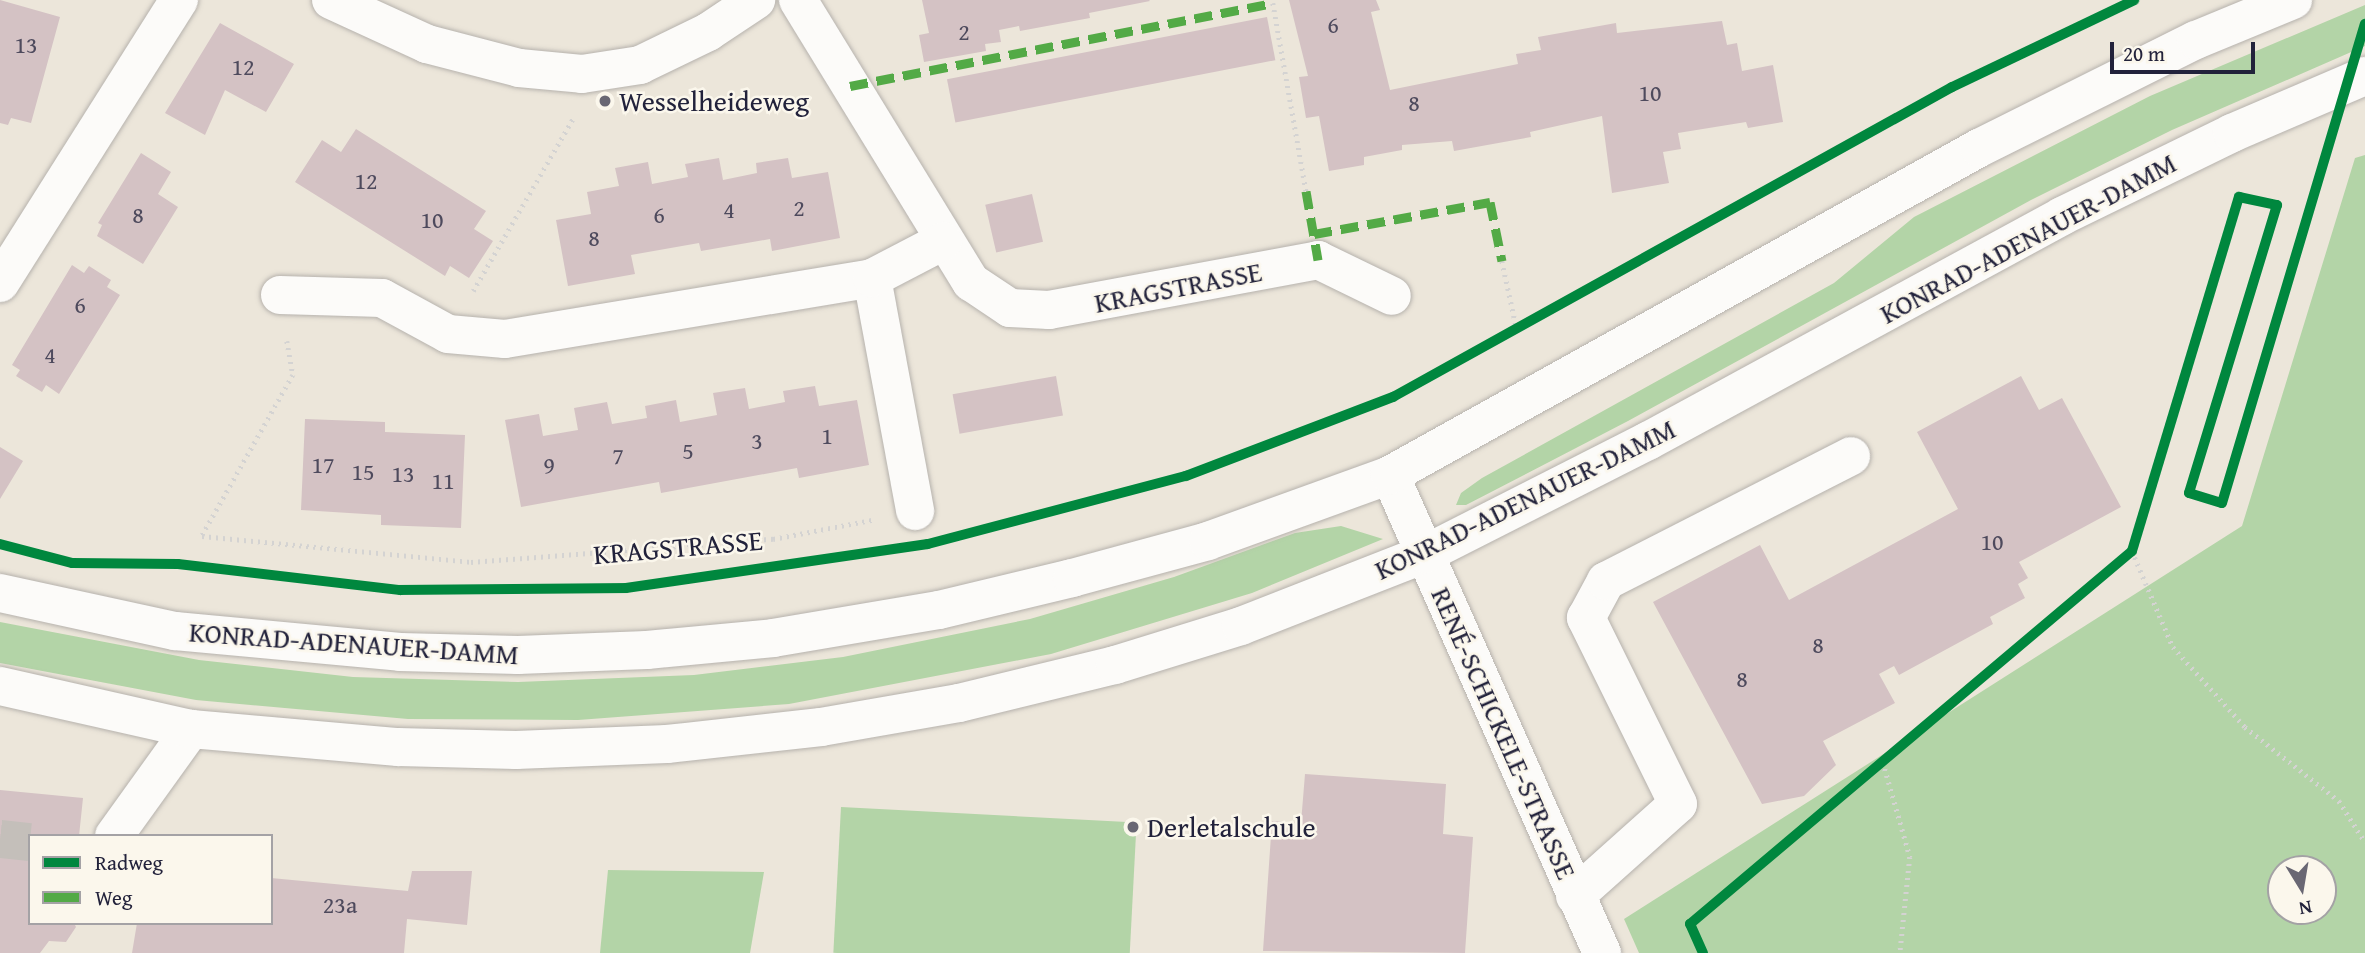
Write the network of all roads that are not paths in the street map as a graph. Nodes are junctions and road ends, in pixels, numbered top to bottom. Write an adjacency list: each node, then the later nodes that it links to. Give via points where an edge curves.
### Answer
1 (179, 0): 9 (main road)
2 (331, 0): 3 (main road, via 428,44 519,68 582,74 640,65 708,32)
3 (756, 0)
4 (798, 0): 7 (main road, KRAGSTRASSE)
5 (2293, 0): 13 (main road, KONRAD-ADENAUER-DAMM, via 2196,40 1979,148)
6 (2365, 76): 15 (main road, KONRAD-ADENAUER-DAMM, via 2232,133 2062,216 1648,441)
7 (943, 241): 8 (main road); 11 (main road, KRAGSTRASSE, via 971,282 1010,308 1049,310 1318,260)
8 (872, 278): 10 (main road, via 505,339 448,334 382,298); 14 (main road)
9 (0, 283)
10 (280, 295)
11 (1392, 296)
12 (1851, 456): 20 (main road, via 1606,581 1586,618 1678,804)
13 (1390, 475): 15 (main road, RENÉ-SCHICKELE-STRASSE); 16 (main road, KONRAD-ADENAUER-DAMM, via 1208,541 952,607 774,638 647,650 518,655 400,652 175,631)
14 (915, 511)
15 (1425, 554): 18 (main road, KONRAD-ADENAUER-DAMM, via 1241,626 1115,665 959,704 821,727 667,744 516,750 398,747); 20 (main road, RENÉ-SCHICKELE-STRASSE)
16 (0, 593)
17 (0, 686): 18 (main road, KONRAD-ADENAUER-DAMM)
18 (191, 729): 19 (main road)
19 (115, 834)
20 (1575, 896): 21 (main road, RENÉ-SCHICKELE-STRASSE)
21 (1602, 953)

